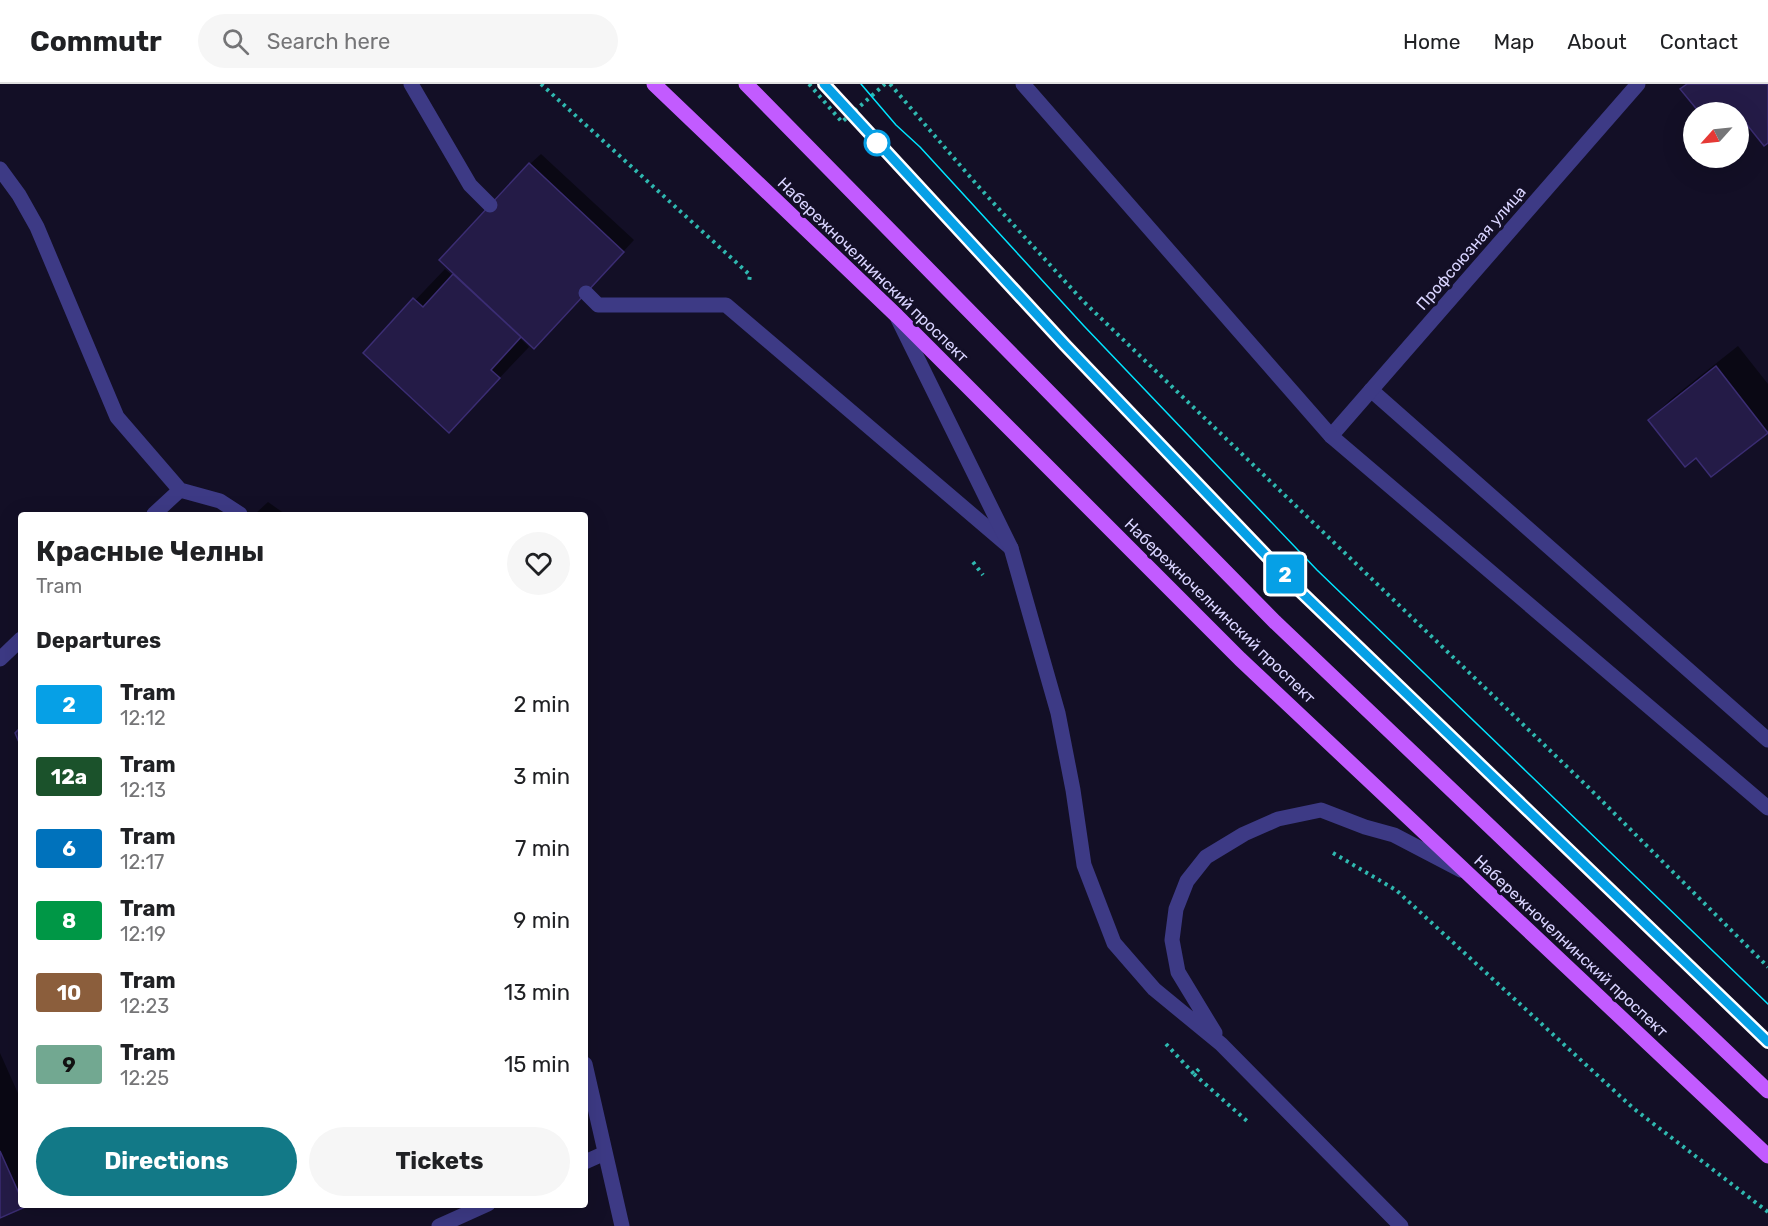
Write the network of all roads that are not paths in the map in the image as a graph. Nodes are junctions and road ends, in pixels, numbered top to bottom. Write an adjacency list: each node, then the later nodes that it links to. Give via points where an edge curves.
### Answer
1 (411, 84): 7 (street, via 470,185)
2 (654, 84): 9 (main road, Набережночелнинский проспект)
3 (746, 84): 23 (main road, Набережночелнинский проспект, via 1275,622)
4 (1023, 84): 11 (street)
5 (1638, 84): 10 (street, Профсоюзная улица)
6 (0, 169): 12 (street, via 37,227 117,417)
7 (490, 205)
8 (586, 293): 15 (street, via 598,305 726,305)
9 (897, 316): 15 (street); 20 (main road, Набережночелнинский проспект, via 1240,658)
10 (1371, 390): 11 (street, Профсоюзная улица); 18 (street)
11 (1331, 436): 19 (street)
12 (180, 490): 13 (street); 14 (street, via 220,501)
13 (156, 512)
14 (237, 512)
15 (1011, 548): 21 (street, via 1058,713 1084,865 1114,943 1154,989)
16 (18, 642): 17 (street)
17 (0, 659)
18 (1768, 740)
19 (1768, 808)
20 (1472, 877): 21 (street, via 1394,835 1321,810 1278,819 1244,834 1206,858 1187,881 1176,909 1172,940 1178,972); 25 (main road, Набережночелнинский проспект)
21 (1221, 1044): 30 (street)
22 (588, 1077): 24 (street)
23 (1768, 1091)
24 (605, 1153): 26 (street); 29 (street)
25 (1768, 1156)
26 (588, 1161)
27 (479, 1208): 28 (street)
28 (439, 1226)
29 (622, 1226)
30 (1401, 1226)

